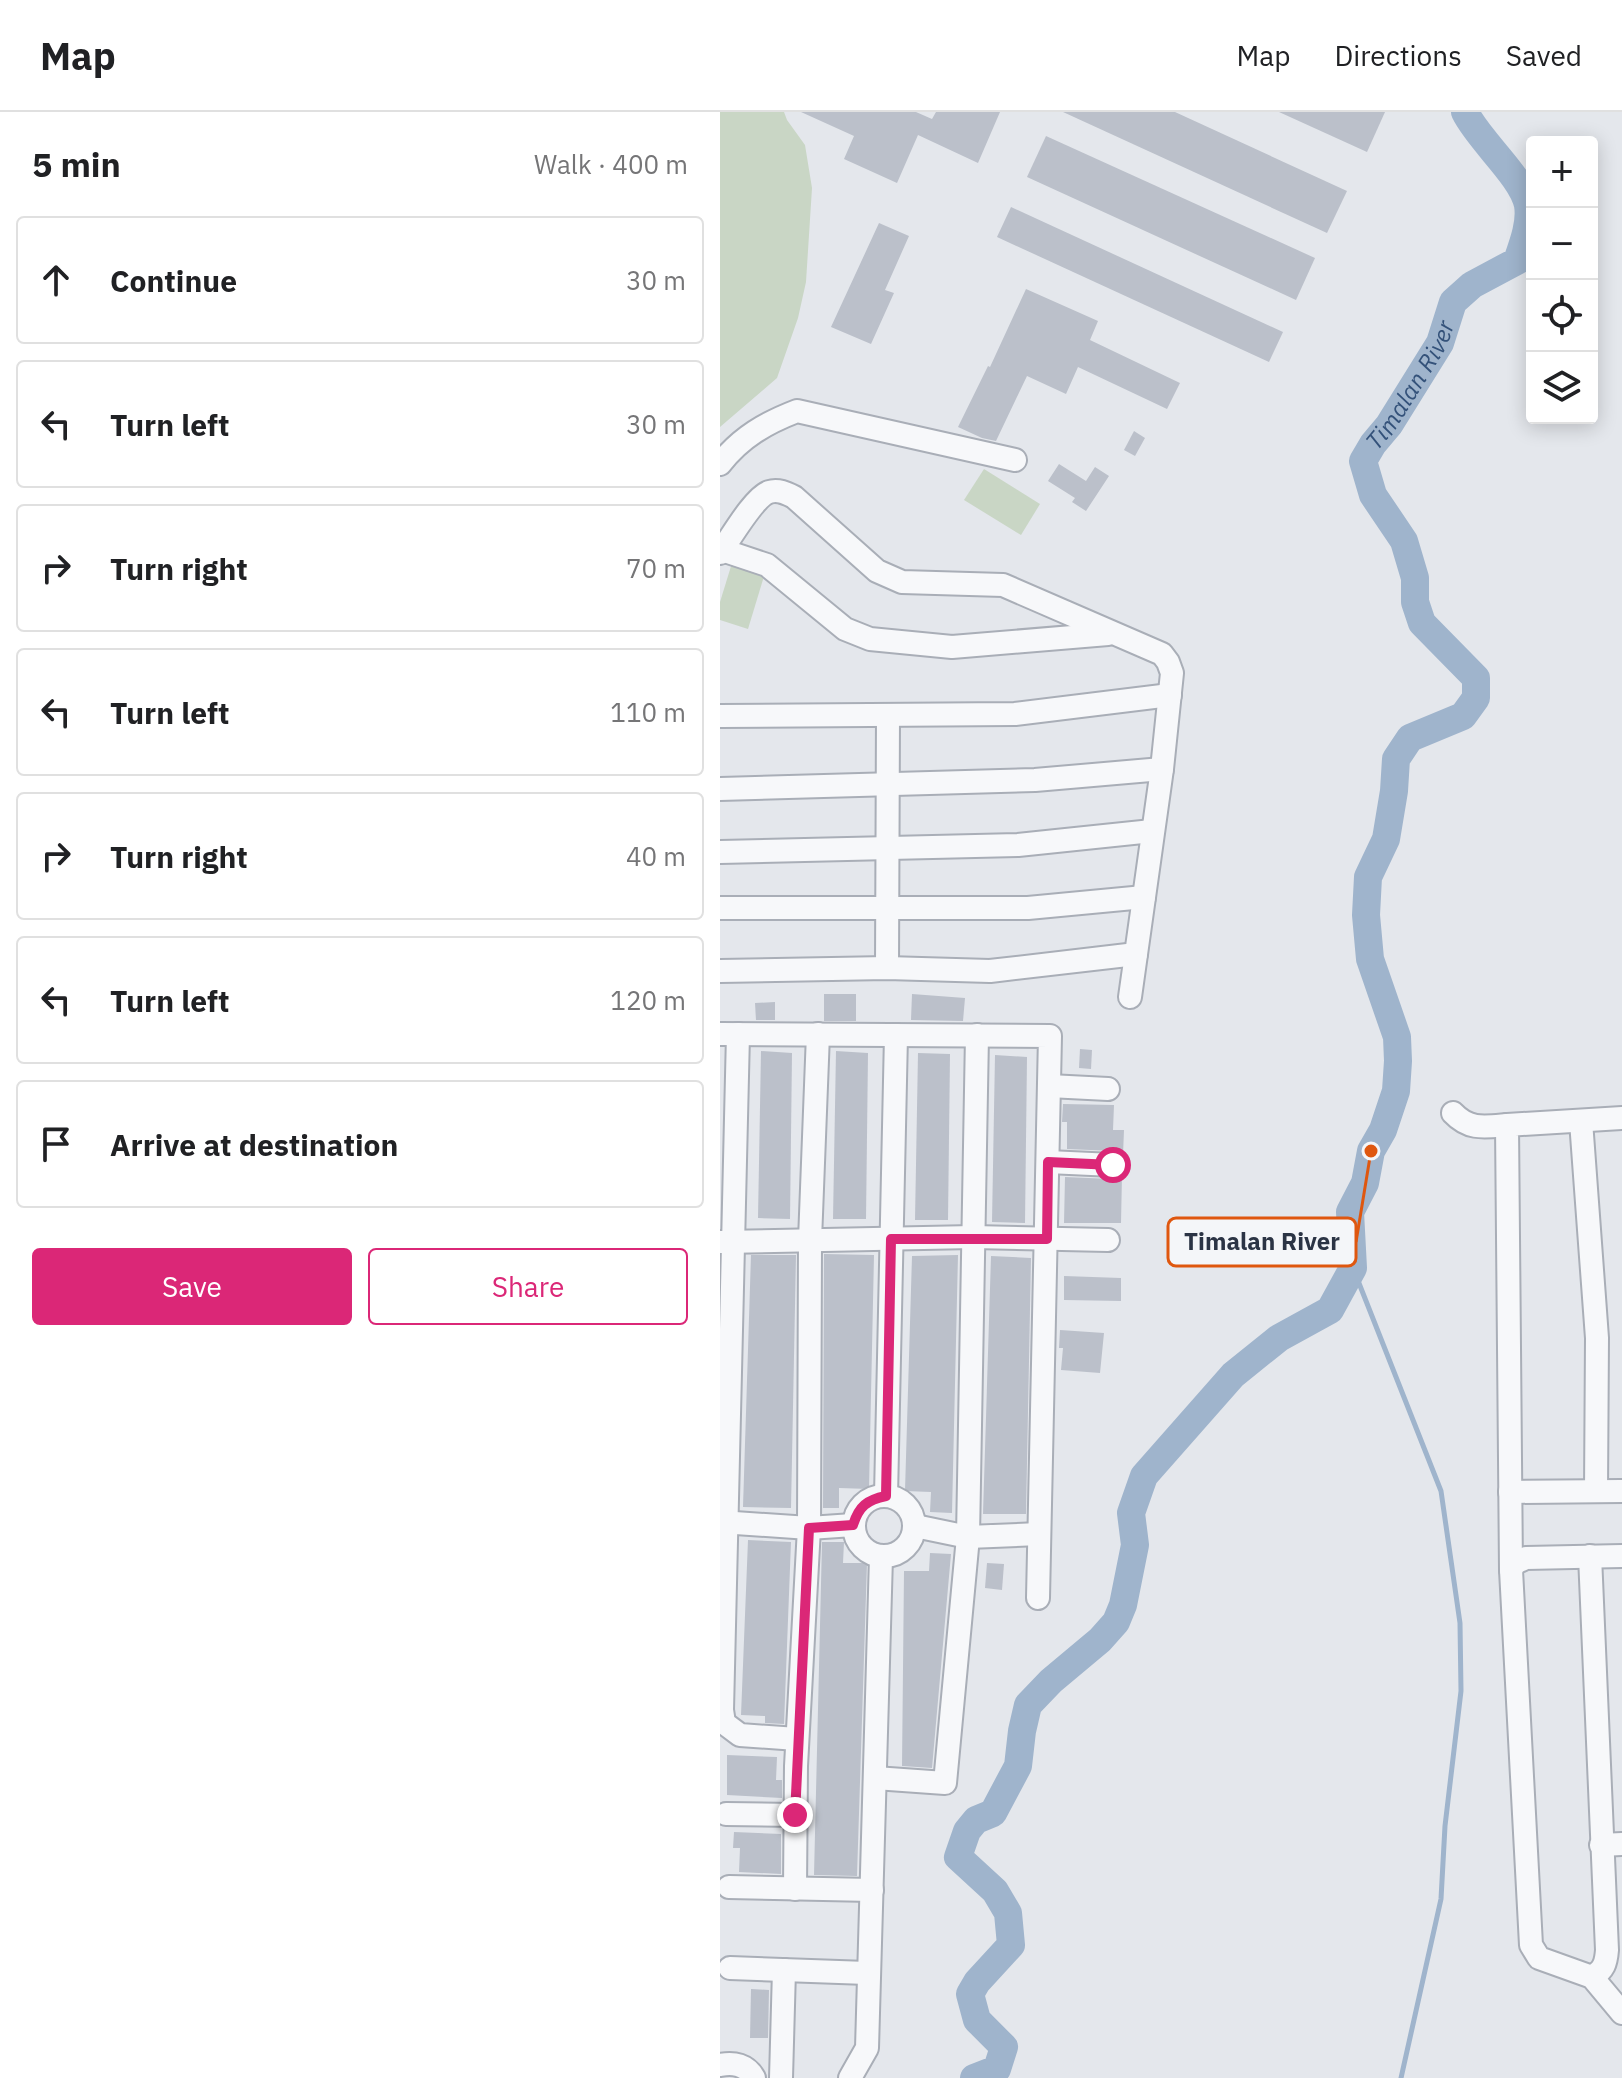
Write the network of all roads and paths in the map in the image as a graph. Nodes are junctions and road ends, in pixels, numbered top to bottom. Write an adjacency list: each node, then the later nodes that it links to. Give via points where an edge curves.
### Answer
1 (1015, 460): 2 (street, via 797,411 746,436)
2 (720, 464)
3 (721, 552): 4 (street, via 767,565 845,629 870,639 952,647); 4 (street, via 758,500 781,491 877,571 902,582 1003,585)
4 (1114, 634): 5 (street, via 1162,654 1172,673)
5 (1170, 695): 7 (street, via 1015,714); 8 (street)
6 (720, 716): 7 (street)
7 (888, 716): 9 (street)
8 (1162, 769): 9 (street, via 1035,780); 11 (street)
9 (887, 782): 10 (street); 12 (street)
10 (720, 789)
11 (1152, 831): 12 (street, via 1018,845); 14 (street)
12 (887, 849): 13 (street); 15 (street)
13 (720, 852)
14 (1144, 897): 15 (street, via 1028,908); 17 (street)
15 (887, 907): 16 (street); 18 (street)
16 (720, 908)
17 (1136, 954): 18 (street, via 990,971); 20 (street)
18 (887, 968): 19 (street)
19 (720, 971)
20 (1130, 997)
21 (729, 1034): 22 (street); 31 (street)
22 (818, 1034): 23 (street); 37 (street)
23 (896, 1035): 24 (street); 35 (street)
24 (977, 1035): 25 (street, via 1050,1036); 34 (street)
25 (1049, 1086): 26 (street); 32 (street)
26 (1108, 1089)
27 (1453, 1113): 30 (street, via 1479,1128)
28 (1622, 1118): 29 (street)
29 (1581, 1121): 30 (street); 41 (street, via 1597,1338)
30 (1507, 1125): 43 (street)
31 (728, 1162): 39 (street)
32 (1048, 1162): 33 (street); 36 (street)
33 (1113, 1165)
34 (973, 1237): 35 (street); 36 (street); 50 (street)
35 (891, 1239): 37 (street); 44 (street)
36 (1047, 1239): 38 (street); 49 (street)
37 (810, 1240): 39 (street); 48 (street)
38 (1108, 1240)
39 (726, 1242): 40 (street)
40 (726, 1316): 45 (street)
41 (1596, 1491): 42 (street); 43 (street)
42 (1622, 1491)
43 (1510, 1492): 54 (street)
44 (886, 1496): 46 (street, via 870,1499 858,1510); 47 (street, via 911,1511)
45 (723, 1522): 48 (street); 56 (street)
46 (853, 1525): 48 (street); 53 (street, via 857,1540)
47 (915, 1526): 50 (street); 53 (street, via 910,1542 898,1554)
48 (809, 1528): 58 (street)
49 (1039, 1534): 50 (street); 55 (street)
50 (968, 1537): 59 (street, via 945,1783)
51 (1590, 1556): 52 (street); 54 (street, via 1526,1558); 62 (street)
52 (1622, 1556)
53 (881, 1557): 59 (street)
54 (1511, 1570): 69 (street, via 1531,1945 1539,1958)
55 (1038, 1598)
56 (722, 1600): 57 (street)
57 (721, 1678): 58 (street, via 724,1723 731,1729 740,1735)
58 (797, 1739): 61 (street)
59 (875, 1778): 65 (street)
60 (726, 1814): 61 (street)
61 (795, 1815): 64 (street)
62 (1611, 1844): 69 (street, via 1606,1963)
63 (729, 1887): 64 (street)
64 (795, 1889): 65 (street)
65 (872, 1890): 68 (street)
66 (730, 1968): 67 (street)
67 (784, 1970): 68 (street); 73 (street)
68 (867, 1973): 74 (street, via 867,2048)
69 (1592, 1977): 70 (street)
70 (1622, 2013)
71 (720, 2065): 72 (street, via 744,2067)
72 (754, 2078)
73 (781, 2078)
74 (850, 2078)

